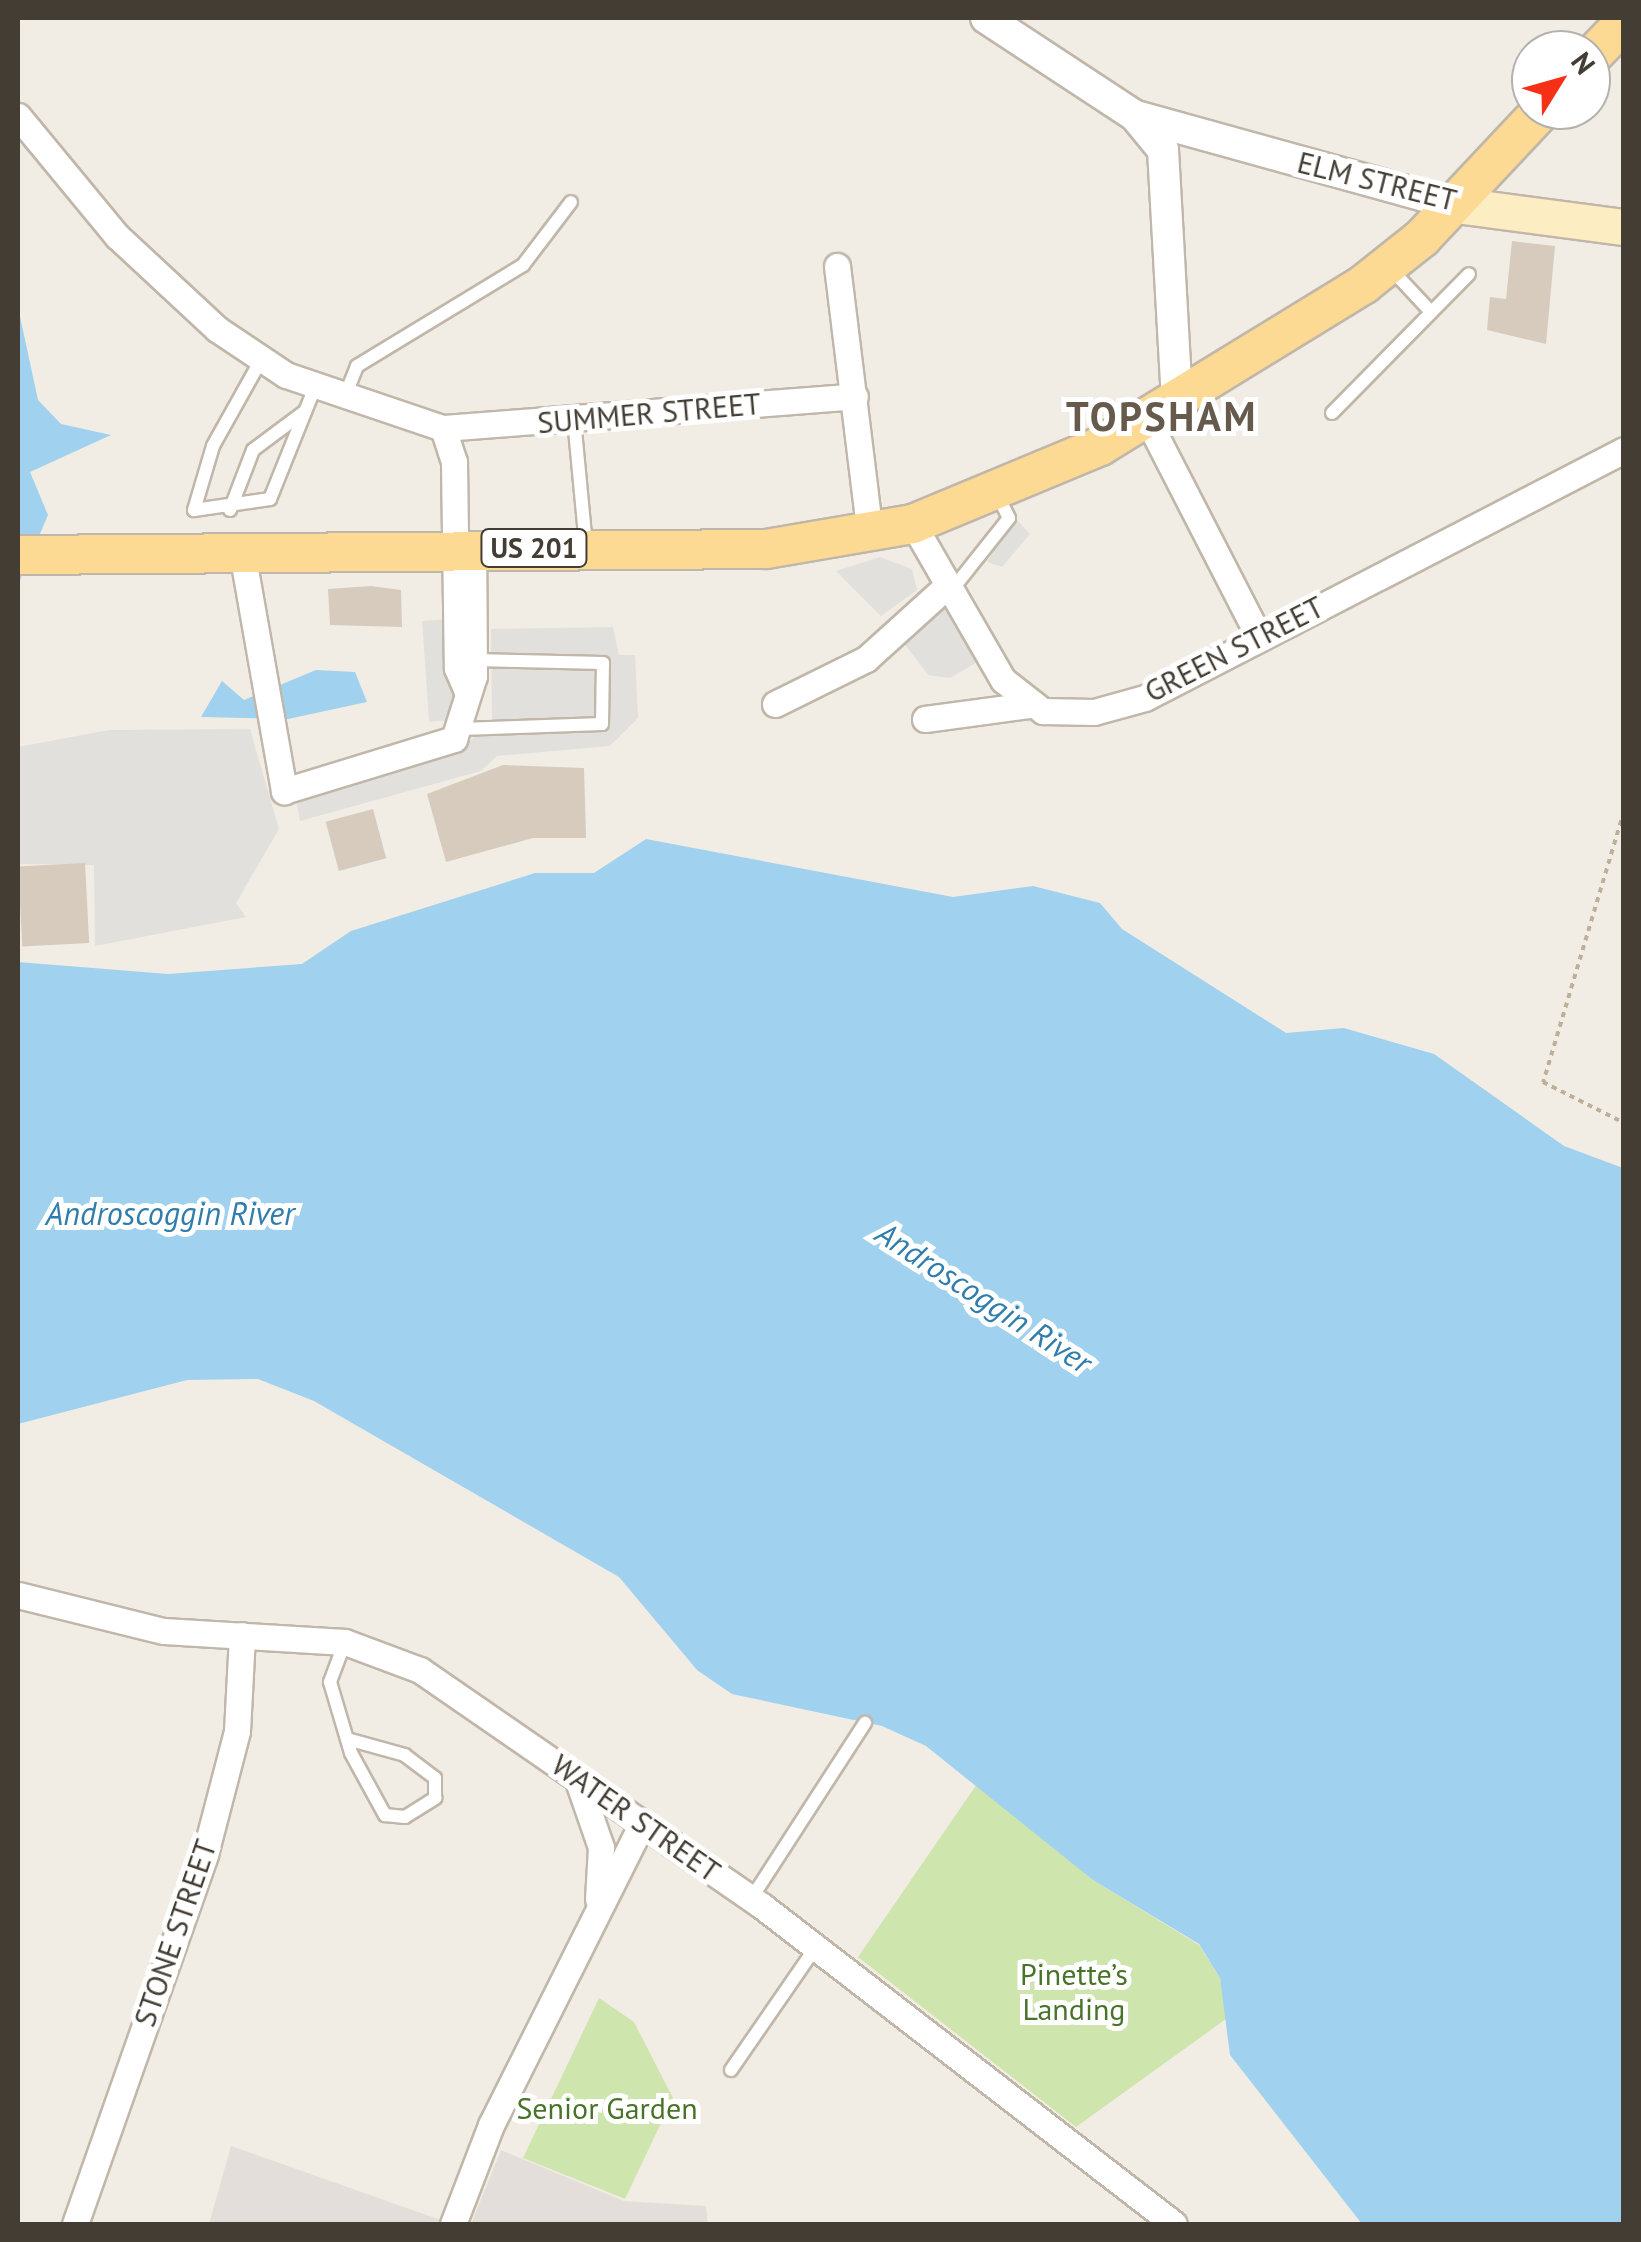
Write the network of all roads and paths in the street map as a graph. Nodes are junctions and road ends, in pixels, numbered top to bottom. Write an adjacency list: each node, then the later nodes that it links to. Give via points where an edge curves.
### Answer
1 (986, 18): 3 (street)
2 (18, 116): 12 (street, SUMMER STREET, via 116,236)
3 (1134, 116): 6 (street, ELM STREET); 16 (street, via 1170,173)
4 (1524, 130): 6 (main road)
5 (571, 202): 14 (lane, via 523,265 357,366)
6 (1456, 205): 7 (main road, ELM STREET); 10 (main road)
7 (1624, 228)
8 (837, 266): 15 (street)
9 (1469, 274): 11 (lane)
10 (1376, 275): 11 (lane); 16 (main road, US 201)
11 (1431, 312): 18 (lane)
12 (261, 360): 13 (street, SUMMER STREET); 23 (lane, via 191,498 207,514)
13 (315, 386): 14 (street, SUMMER STREET); 17 (lane)
14 (345, 396): 20 (street, SUMMER STREET)
15 (855, 396): 19 (street, SUMMER STREET); 25 (street)
16 (1161, 408): 22 (main road, US 201); 31 (street)
17 (304, 412): 23 (lane, via 252,450); 23 (lane, via 270,498)
18 (1332, 413)
19 (574, 419): 20 (street, SUMMER STREET); 27 (lane)
20 (444, 428): 26 (street)
21 (1624, 450): 31 (street, GREEN STREET)
22 (996, 494): 24 (main road, US 201); 30 (lane, via 1009,518)
23 (230, 510)
24 (912, 524): 25 (main road, US 201); 30 (street)
25 (870, 535): 27 (main road, US 201, via 766,549)
26 (465, 547): 27 (main road, US 201); 29 (main road, US 201); 32 (street); 33 (street, via 457,668)
27 (586, 548)
28 (18, 554): 29 (main road, US 201, via 153,551)
29 (243, 558): 37 (street, via 284,791 433,749)
30 (950, 588): 34 (street, via 866,659); 35 (street)
31 (1258, 637): 35 (street, GREEN STREET, via 1145,698 1094,712)
32 (474, 660): 33 (street); 37 (lane, via 603,663 602,724)
33 (467, 692): 37 (street)
34 (775, 704)
35 (1028, 706): 36 (street, GREEN STREET)
36 (925, 719)
37 (461, 729)
38 (1624, 811): 39 (path, via 1544,1082)
39 (1624, 1123)
40 (18, 1595): 41 (street, WATER STREET, via 150,1628)
41 (242, 1636): 42 (street, WATER STREET); 51 (street, STONE STREET, via 237,1731 206,1854)
42 (344, 1642): 44 (lane, via 330,1682); 45 (street, WATER STREET, via 454,1690)
43 (866, 1723): 47 (lane)
44 (347, 1739): 44 (lane, via 385,1816 405,1817 434,1798 435,1778 404,1755)
45 (574, 1776): 46 (street, WATER STREET); 48 (street, via 602,1847)
46 (642, 1823): 47 (street, WATER STREET); 48 (street)
47 (752, 1898): 49 (street, WATER STREET)
48 (596, 1909): 52 (street)
49 (816, 1946): 50 (lane); 53 (street, WATER STREET)
50 (731, 2070)
51 (74, 2224)
52 (454, 2224)
53 (1174, 2224)

